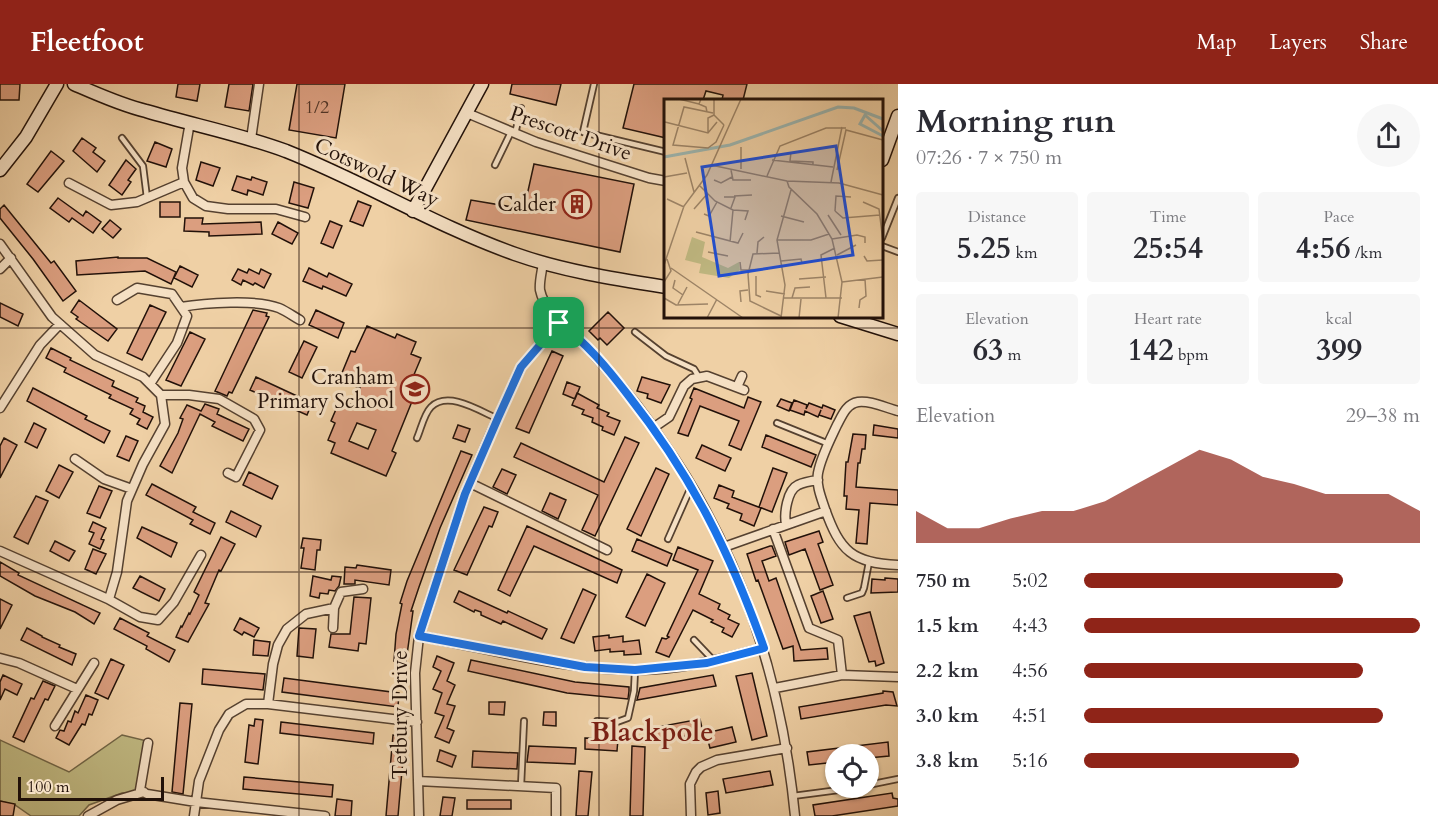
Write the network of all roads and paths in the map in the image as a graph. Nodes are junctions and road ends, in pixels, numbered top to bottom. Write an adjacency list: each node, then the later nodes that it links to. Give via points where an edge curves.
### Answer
1 (57, 84): 16 (main road, via 26,137)
2 (74, 84): 9 (main road, Cotswold Way, via 116,102)
3 (259, 84): 12 (street)
4 (482, 84): 7 (main road)
5 (594, 84): 13 (lane, via 583,132)
6 (521, 108): 10 (lane)
7 (467, 113): 10 (street, Prescott Drive); 22 (main road)
8 (898, 116): 14 (main road)
9 (190, 122): 12 (main road, Cotswold Way); 18 (street, via 182,168)
10 (513, 133): 15 (lane); 17 (street, Prescott Drive)
11 (122, 138): 20 (lane, via 143,166)
12 (251, 139): 22 (main road, Cotswold Way, via 312,162)
13 (664, 152)
14 (883, 156)
15 (495, 165)
16 (0, 170)
17 (664, 181)
18 (184, 182): 20 (street); 23 (street, via 193,198 206,206 276,209)
19 (69, 183): 20 (street, via 111,205)
20 (147, 198)
21 (898, 198): 24 (lane)
22 (413, 211): 29 (main road, Cotswold Way)
23 (306, 217)
24 (883, 236)
25 (0, 244): 28 (street)
26 (883, 246): 27 (lane)
27 (898, 252)
28 (11, 258): 30 (street); 37 (street)
29 (543, 263): 31 (main road, Cotswold Way); 36 (street, via 540,290)
30 (0, 269)
31 (664, 287)
32 (117, 300): 33 (street, via 137,288 172,294)
33 (181, 307): 35 (street, via 211,302 256,304 278,307); 42 (street, via 187,316 177,343)
34 (846, 318): 39 (main road)
35 (300, 320)
36 (559, 323): 46 (street, Tetbury Drive, via 521,367); 48 (street, via 611,374)
37 (60, 324): 42 (street, via 95,355); 44 (street, via 40,345)
38 (635, 332): 41 (lane, via 670,359 694,369)
39 (898, 334)
40 (742, 376): 41 (street, via 740,389 707,376)
41 (699, 377): 48 (street, via 684,386 672,413)
42 (150, 384): 43 (street)
43 (160, 395): 52 (street, via 219,399 254,419 260,430 255,441 236,477); 56 (street, via 165,424)
44 (0, 408)
45 (898, 411): 50 (street, via 856,402 845,409)
46 (498, 418): 49 (lane, via 456,401 443,400 430,408); 54 (street, Tetbury Drive)
47 (777, 423): 50 (lane)
48 (653, 428): 55 (street)
49 (417, 438)
50 (829, 444): 53 (street)
51 (75, 459): 56 (street, via 104,479)
52 (228, 473)
53 (818, 480): 57 (street); 58 (street, via 794,488 784,513)
54 (470, 483): 62 (street); 72 (street, Tetbury Drive)
55 (692, 486): 60 (lane); 61 (street)
56 (132, 489): 69 (street)
57 (826, 511): 58 (street); 65 (street, via 843,546)
58 (786, 524): 59 (street)
59 (773, 529): 61 (street); 79 (street, via 809,628 837,640)
60 (668, 539)
61 (724, 547): 74 (street)
62 (607, 550)
63 (0, 552): 69 (street)
64 (201, 555): 69 (street, via 174,602 158,620 141,617)
65 (869, 562): 66 (street); 68 (lane, via 862,593)
66 (898, 565)
67 (363, 589): 70 (street, via 341,592)
68 (848, 598)
69 (109, 599)
70 (334, 608): 71 (street); 83 (street, via 306,614 287,629 273,664)
71 (333, 628)
72 (419, 636): 78 (street, via 585,667); 86 (street, Tetbury Drive, via 415,673)
73 (694, 640): 76 (lane)
74 (764, 648): 76 (street); 81 (street)
75 (0, 658): 82 (street)
76 (714, 661): 78 (street)
77 (94, 663): 82 (street)
78 (635, 670): 85 (lane, via 628,718 623,722)
79 (842, 675): 80 (street); 81 (street)
80 (898, 677)
81 (775, 688): 89 (street)
82 (77, 689): 87 (street)
83 (268, 705): 86 (street); 97 (street, via 246,704 229,714 199,781)
84 (524, 721): 93 (lane)
85 (597, 721)
86 (417, 722): 91 (street, Tetbury Drive)
87 (55, 726)
88 (148, 743): 94 (street, via 140,790)
89 (787, 748): 96 (street); 103 (street, via 717,760 701,767 690,784)
90 (898, 779): 92 (lane)
91 (418, 781): 93 (street); 102 (street, Tetbury Drive)
92 (879, 783)
93 (521, 786): 98 (street, via 556,788)
94 (144, 792): 97 (street); 99 (street)
95 (825, 792): 96 (lane)
96 (793, 796): 104 (street)
97 (196, 802): 100 (street); 101 (street)
98 (556, 815)
99 (88, 816)
100 (194, 816)
101 (325, 816)
102 (419, 816)
103 (691, 816)
104 (795, 816)

